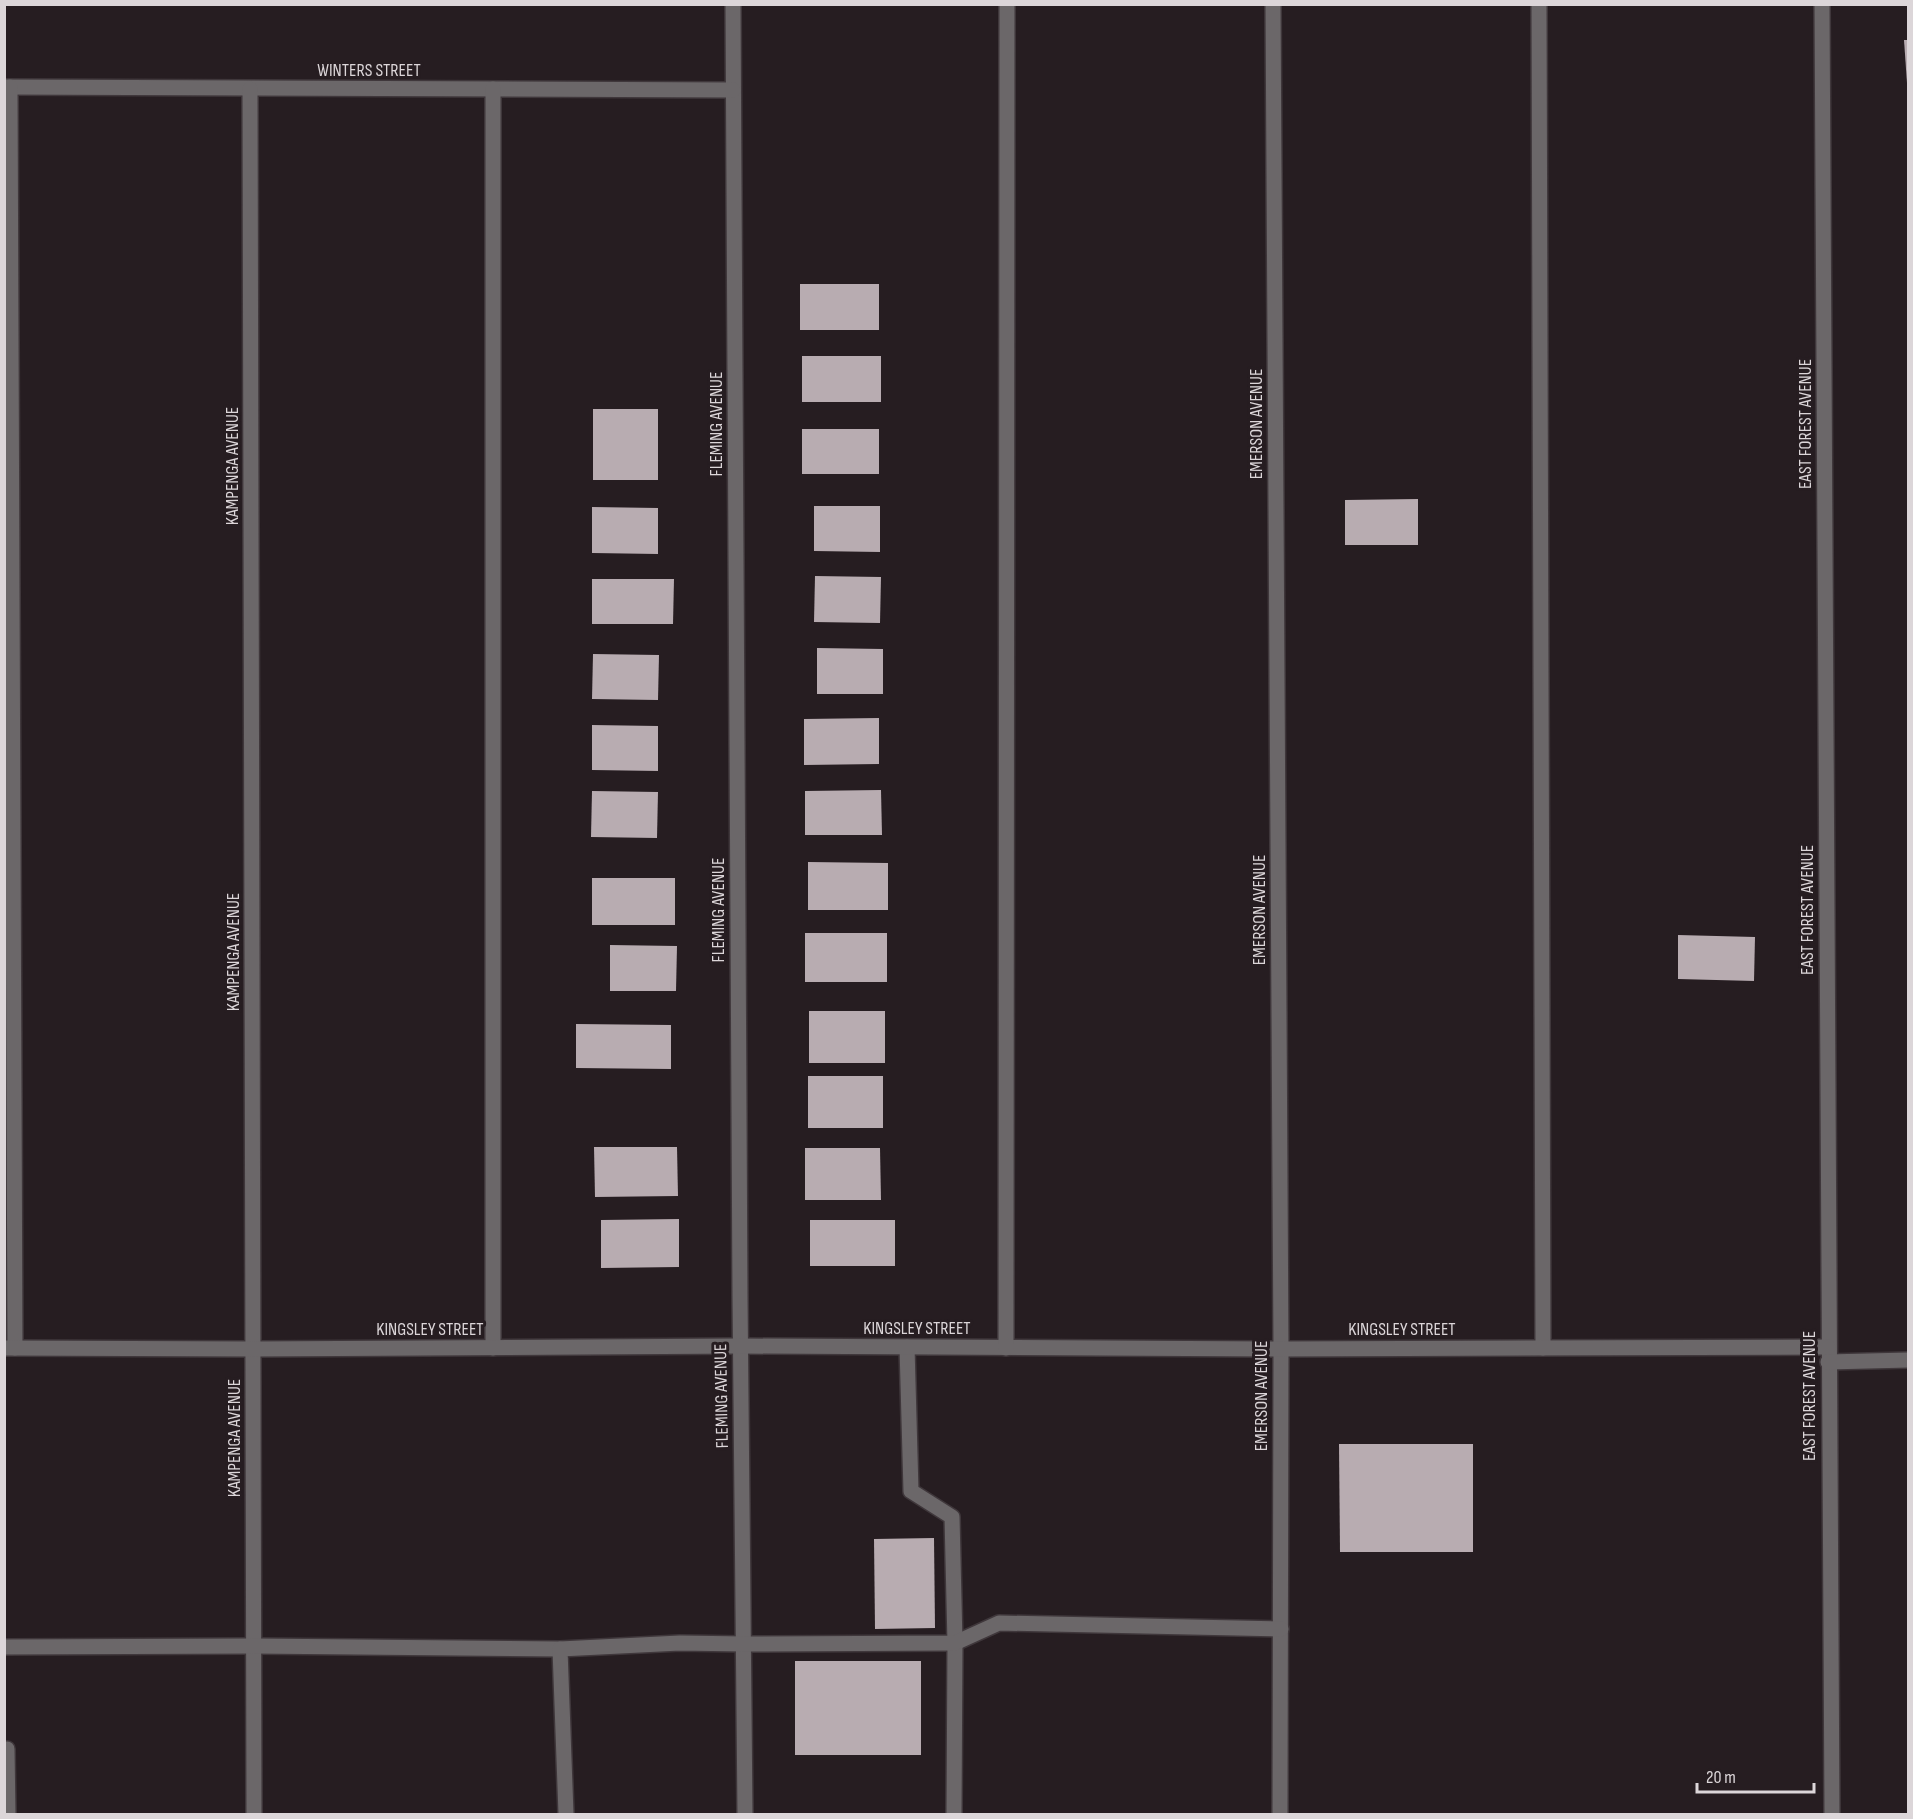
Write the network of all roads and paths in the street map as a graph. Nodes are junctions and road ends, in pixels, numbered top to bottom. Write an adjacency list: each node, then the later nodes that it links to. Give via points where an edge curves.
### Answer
1 (733, 4): 9 (street, FLEMING AVENUE)
2 (1007, 4): 14 (street)
3 (1273, 4): 17 (street, EMERSON AVENUE)
4 (1539, 4): 15 (street)
5 (1822, 4): 18 (street, EAST FOREST AVENUE)
6 (8, 87): 7 (street, WINTERS STREET); 12 (street)
7 (250, 89): 8 (street, WINTERS STREET); 16 (street, KAMPENGA AVENUE)
8 (493, 89): 9 (street, WINTERS STREET); 13 (street)
9 (733, 90): 10 (street, FLEMING AVENUE)
10 (740, 1346): 11 (street, KINGSLEY STREET); 13 (street, KINGSLEY STREET); 22 (street, FLEMING AVENUE)
11 (907, 1347): 14 (street, KINGSLEY STREET); 21 (street, via 911,1491 952,1517)
12 (10, 1348): 16 (street, KINGSLEY STREET)
13 (493, 1348): 16 (street, KINGSLEY STREET)
14 (1006, 1348): 17 (street, KINGSLEY STREET)
15 (1544, 1348): 17 (street, KINGSLEY STREET); 18 (street, KINGSLEY STREET)
16 (254, 1349): 23 (street, KAMPENGA AVENUE)
17 (1281, 1349): 20 (street, EMERSON AVENUE)
18 (1828, 1355): 19 (street, KINGSLEY STREET); 33 (street, EAST FOREST AVENUE)
19 (1908, 1360)
20 (1281, 1629): 21 (street, via 999,1623); 32 (street, EMERSON AVENUE)
21 (955, 1643): 22 (street); 31 (street)
22 (744, 1644): 25 (street); 30 (street, FLEMING AVENUE)
23 (254, 1646): 24 (street); 25 (street); 28 (street, KAMPENGA AVENUE)
24 (4, 1647)
25 (560, 1649): 29 (street)
26 (7, 1749): 27 (street)
27 (8, 1815)
28 (254, 1815)
29 (566, 1815)
30 (746, 1815)
31 (954, 1815)
32 (1280, 1815)
33 (1832, 1815)

